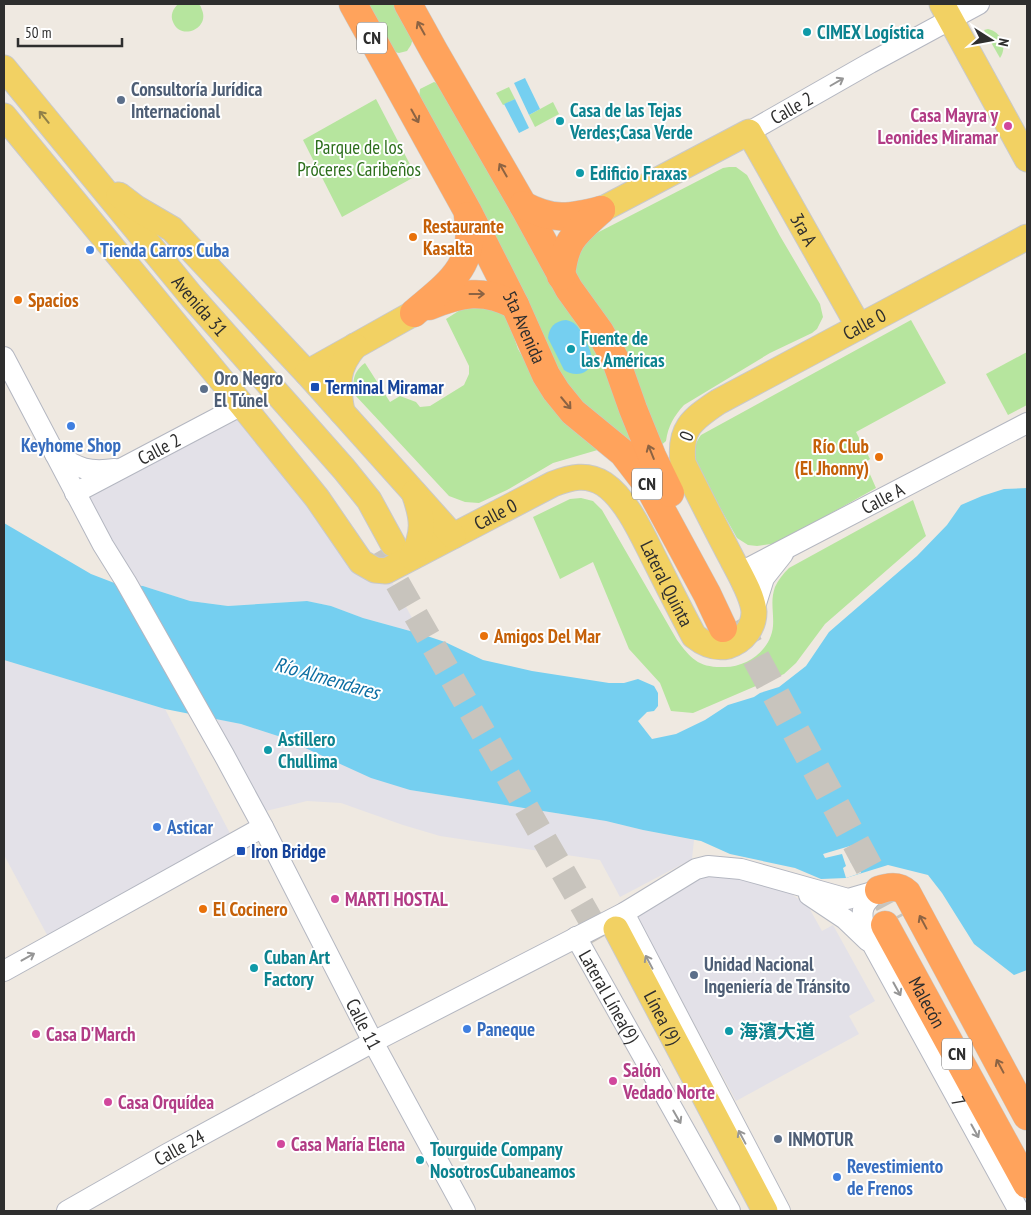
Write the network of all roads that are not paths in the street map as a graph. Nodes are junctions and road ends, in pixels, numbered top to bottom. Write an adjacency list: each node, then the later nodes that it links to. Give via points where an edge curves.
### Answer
1 (353, 4): 15 (highway, 5ta Avenida / CN, one-way to 15)
2 (408, 4): 13 (highway, CN, one-way to 2)
3 (979, 4): 4 (street, Calle 2)
4 (946, 12): 8 (street, Calle 2, one-way to 4); 11 (main road)
5 (4, 68): 9 (main road, Avenida 31, one-way to 5)
6 (4, 100): 40 (main road, Avenida 31, via 186,317)
7 (4, 116): 27 (main road, Calle 0)
8 (749, 132): 10 (main road, Calle 2); 12 (main road, 3ra A)
9 (75, 154): 25 (main road, via 122,198 172,230); 40 (main road, Avenida 31, via 192,297 344,469 368,500)
10 (706, 155): 12 (main road, via 734,150 750,153); 14 (main road, Calle 2)
11 (1027, 159)
12 (769, 166): 18 (main road, 3ra A)
13 (523, 205): 14 (highway, via 550,216 576,216); 17 (highway, CN)
14 (601, 210): 17 (highway, via 570,242 565,251)
15 (468, 212): 19 (highway, 5ta Avenida / CN); 20 (highway, via 469,247 456,276)
16 (1027, 237): 21 (main road, Calle 0)
17 (562, 276): 42 (highway, CN, one-way to 17, via 658,470 616,361)
18 (834, 282): 21 (main road, 3ra A); 23 (main road, via 840,316 836,331)
19 (515, 305): 20 (highway, one-way to 19, via 463,294 483,293 501,297); 42 (highway, 5ta Avenida / CN, one-way to 42, via 539,362 556,391 573,412 622,453 649,487 707,594)
20 (414, 313): 22 (main road)
21 (859, 327): 23 (main road, Calle 0)
22 (354, 346): 25 (main road); 28 (main road, via 344,358 340,372)
23 (824, 346): 29 (main road, Calle 0)
24 (4, 357): 30 (street, Calle 11)
25 (307, 373): 28 (main road)
26 (4, 391): 30 (street)
27 (242, 405): 33 (street, Calle 2); 40 (main road, Calle 0, via 317,498 361,562 375,570 386,571)
28 (342, 412): 36 (main road)
29 (702, 413): 41 (main road, 0, via 687,428 682,440 683,463)
30 (34, 414): 32 (street, Calle 11)
31 (1027, 423): 39 (street, Calle A)
32 (55, 454): 33 (street, via 81,468 99,471); 35 (street, Calle 11)
33 (122, 468): 35 (street, Calle 2)
34 (566, 479): 37 (main road, Calle 0); 42 (main road, Lateral Quinta, via 590,478 614,491 640,531 694,636 702,643 723,647 742,639 753,620)
35 (75, 493): 43 (street, Calle 11)
36 (422, 502): 37 (main road, via 451,520); 38 (main road); 40 (main road, via 419,544)
37 (477, 523): 38 (main road, Calle 0)
38 (453, 536): 40 (main road, Calle 0)
39 (790, 547): 41 (street, Calle A); 42 (street, via 764,578)
40 (395, 551)
41 (739, 574): 42 (main road, via 751,600)
42 (738, 620)
43 (263, 827): 49 (street, one-way to 43); 50 (street, Calle 11)
44 (780, 879): 45 (street, via 848,899); 46 (street, via 741,869 708,866 696,869); 47 (street, via 845,919)
45 (879, 890): 47 (street, 7, via 862,908 864,929); 51 (highway, one-way to 45, via 907,893 898,887)
46 (613, 927): 48 (street); 57 (main road, Línea (9)); 58 (main road, Línea (9)); 59 (street, one-way to 46)
47 (885, 930): 52 (highway, Malecón / CN); 53 (highway, Malecón / CN); 60 (street, 7, one-way to 60)
48 (576, 938): 50 (street, Calle 24); 56 (street, Lateral Línea(9), one-way to 56)
49 (4, 971)
50 (373, 1042): 54 (street, Calle 24); 55 (street, Calle 11)
51 (1027, 1116)
52 (1027, 1160)
53 (1027, 1184)
54 (66, 1211)
55 (465, 1211)
56 (730, 1211)
57 (745, 1211)
58 (765, 1211)
59 (780, 1211)
60 (1019, 1211)

